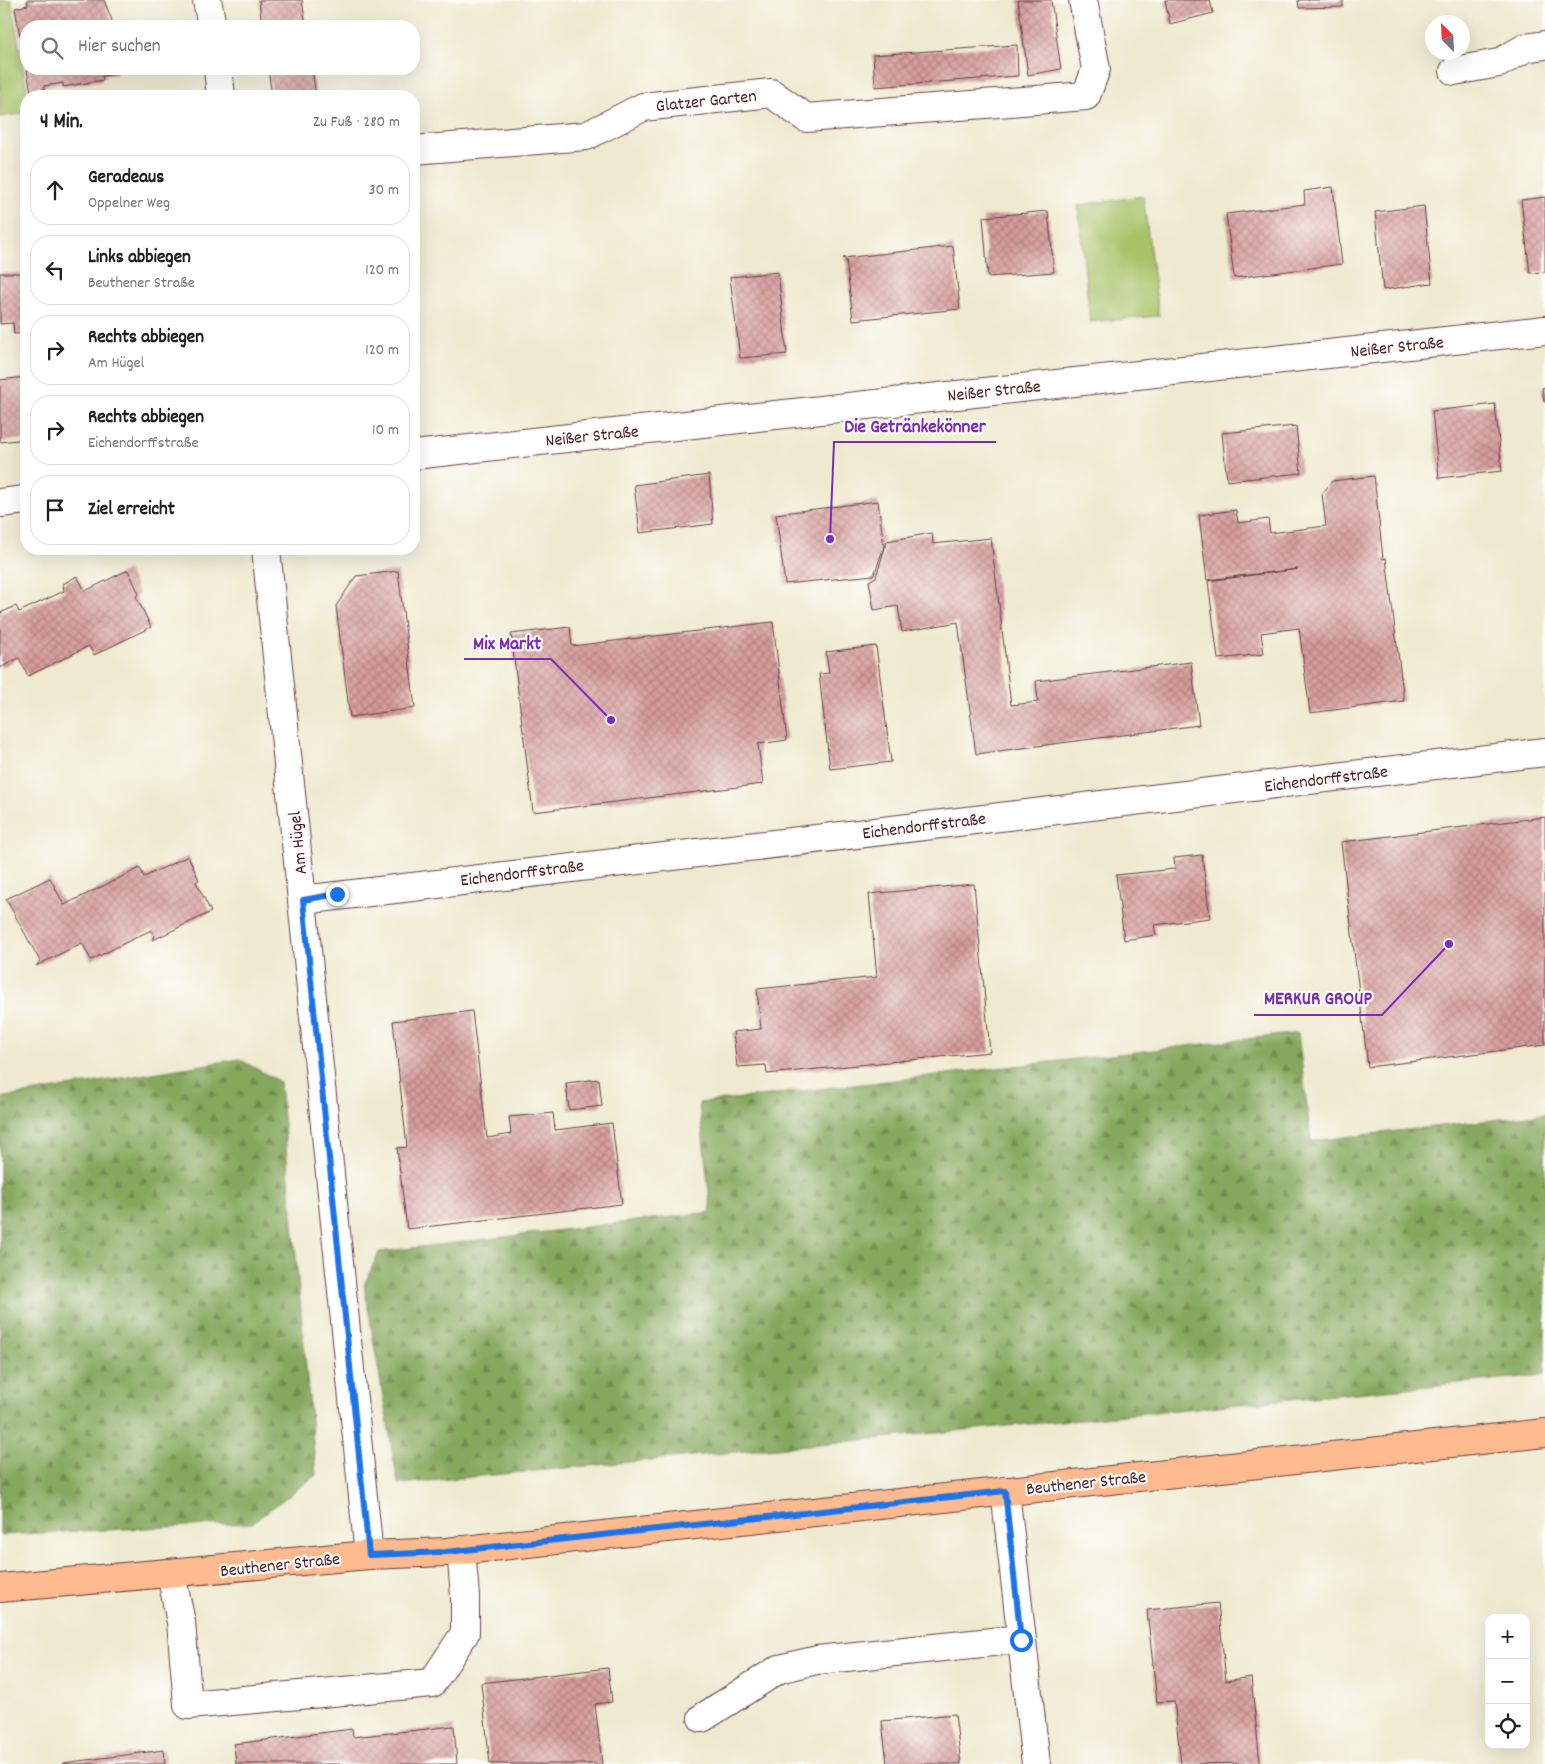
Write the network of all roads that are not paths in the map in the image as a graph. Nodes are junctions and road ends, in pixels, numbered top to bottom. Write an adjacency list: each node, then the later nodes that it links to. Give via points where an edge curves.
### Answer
1 (207, 0): 3 (street)
2 (1084, 0): 8 (street, Glatzer Garten, via 1096,69 1086,96 806,118 771,93 643,107 586,136)
3 (211, 20)
4 (1545, 45): 5 (street, via 1525,48 1499,63)
5 (1454, 71)
6 (219, 75): 7 (street)
7 (220, 90)
8 (420, 150)
9 (1545, 330): 10 (street, Neißer Straße)
10 (420, 454)
11 (20, 501): 12 (street)
12 (0, 503)
13 (267, 555): 15 (street, Am Hügel)
14 (1545, 752): 15 (street, Eichendorffstraße)
15 (303, 900): 19 (street, Am Hügel)
16 (1545, 1434): 17 (main road, Beuthener Straße)
17 (1005, 1491): 18 (main road, Beuthener Straße); 22 (street)
18 (461, 1550): 19 (main road, Beuthener Straße); 20 (street, via 464,1633 432,1683 188,1706 181,1622)
19 (369, 1555): 20 (main road, Beuthener Straße)
20 (172, 1574): 21 (main road, Beuthener Straße)
21 (0, 1588)
22 (1021, 1640): 23 (street, via 817,1660 779,1669); 24 (street)
23 (702, 1718)
24 (1036, 1764)

